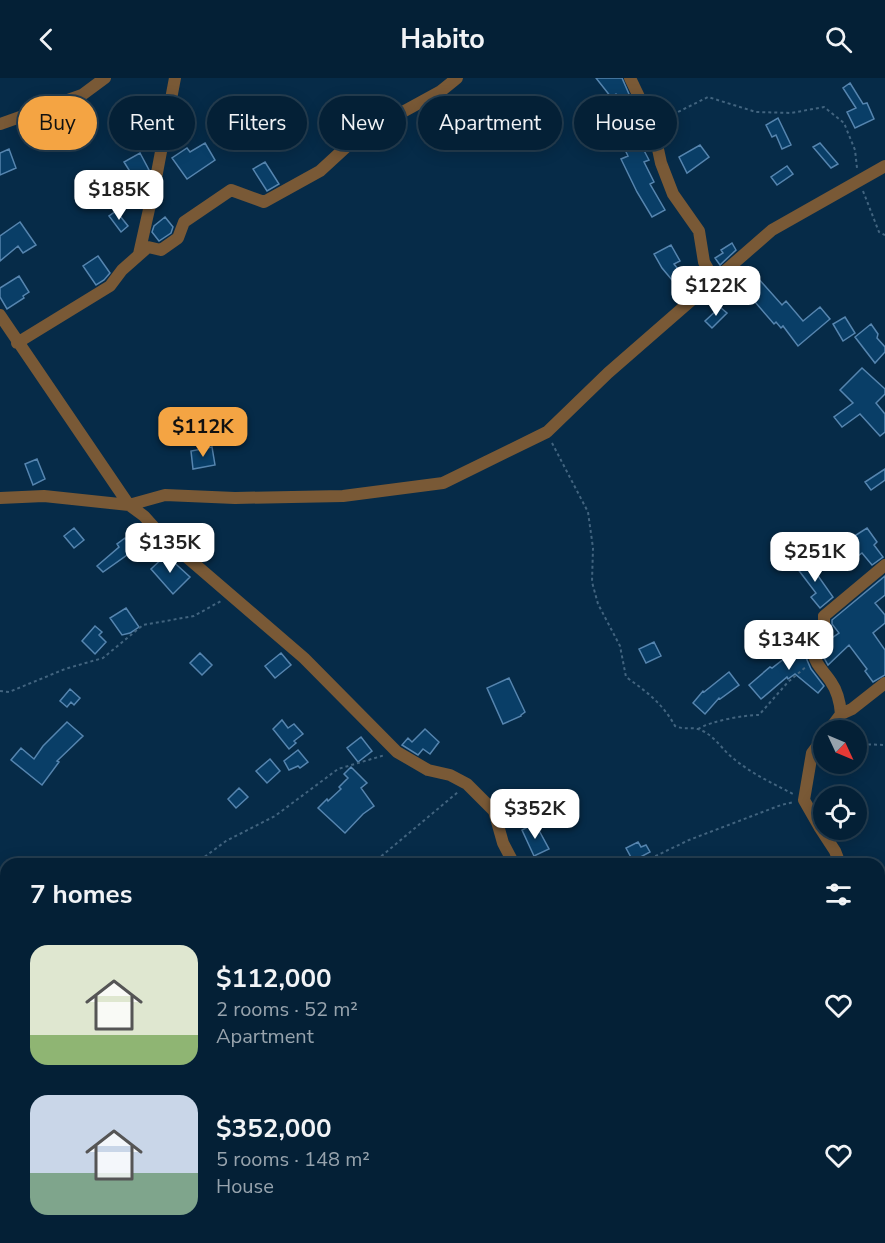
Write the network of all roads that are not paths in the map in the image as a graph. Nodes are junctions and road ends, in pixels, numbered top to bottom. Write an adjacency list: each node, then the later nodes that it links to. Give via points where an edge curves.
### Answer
1 (105, 78): 5 (street, via 82,95)
2 (175, 78): 7 (street)
3 (457, 78): 7 (street, via 441,92 357,137 320,171 264,202 231,190 184,222 178,238 161,250 148,248)
4 (630, 78): 8 (street, via 653,126 673,194 699,231 704,262)
5 (0, 124)
6 (885, 166): 8 (street, via 772,230)
7 (139, 254): 10 (street, via 110,286)
8 (715, 282): 12 (street, via 547,432 443,483 343,496 165,495)
9 (0, 315): 10 (street)
10 (17, 343): 12 (street)
11 (0, 498): 12 (street, via 44,496)
12 (129, 504): 18 (street, via 304,658 397,752 428,770 450,774 467,784 494,812)
13 (885, 565): 15 (street, via 824,616 824,643 814,654 814,660 839,696)
14 (885, 683): 15 (street)
15 (841, 714): 16 (street)
16 (836, 720)
17 (813, 752): 19 (street, via 804,800)
18 (511, 858)
19 (838, 858)

